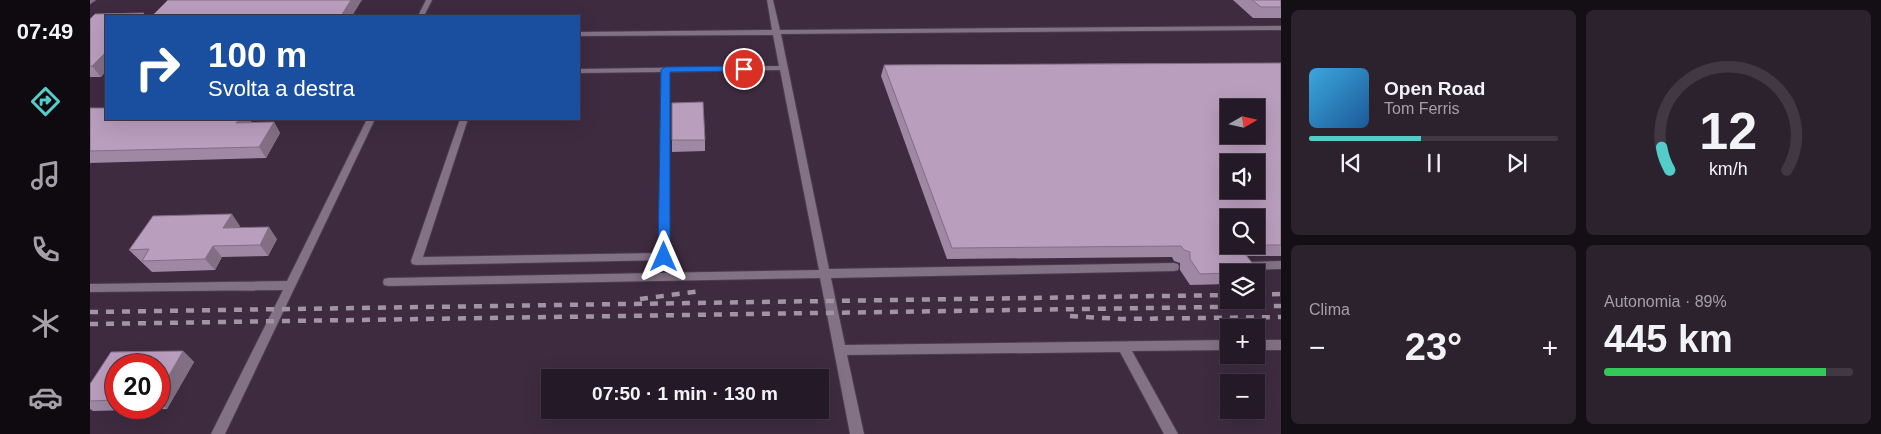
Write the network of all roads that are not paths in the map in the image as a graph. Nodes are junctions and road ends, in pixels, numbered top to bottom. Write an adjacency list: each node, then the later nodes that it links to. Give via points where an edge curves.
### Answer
1 (93, 0): 4 (lane)
2 (429, 0): 5 (lane)
3 (770, 0): 7 (lane)
4 (90, 2)
5 (422, 15)
6 (1281, 28): 7 (lane)
7 (777, 33): 8 (lane); 9 (lane)
8 (580, 34)
9 (784, 68): 10 (lane); 17 (lane)
10 (665, 70): 11 (lane); 13 (lane, via 664,257 416,262)
11 (580, 71)
12 (371, 120): 19 (lane)
13 (464, 120)
14 (1265, 265): 15 (lane)
15 (1281, 265)
16 (1174, 267): 17 (lane)
17 (825, 274): 18 (lane); 25 (lane)
18 (388, 282)
19 (290, 285): 20 (lane); 26 (lane)
20 (90, 288)
21 (1281, 344): 23 (lane)
22 (1220, 345): 24 (lane)
23 (1265, 345)
24 (1123, 346): 25 (lane); 28 (lane)
25 (840, 350): 27 (lane)
26 (218, 434)
27 (857, 434)
28 (1171, 434)

